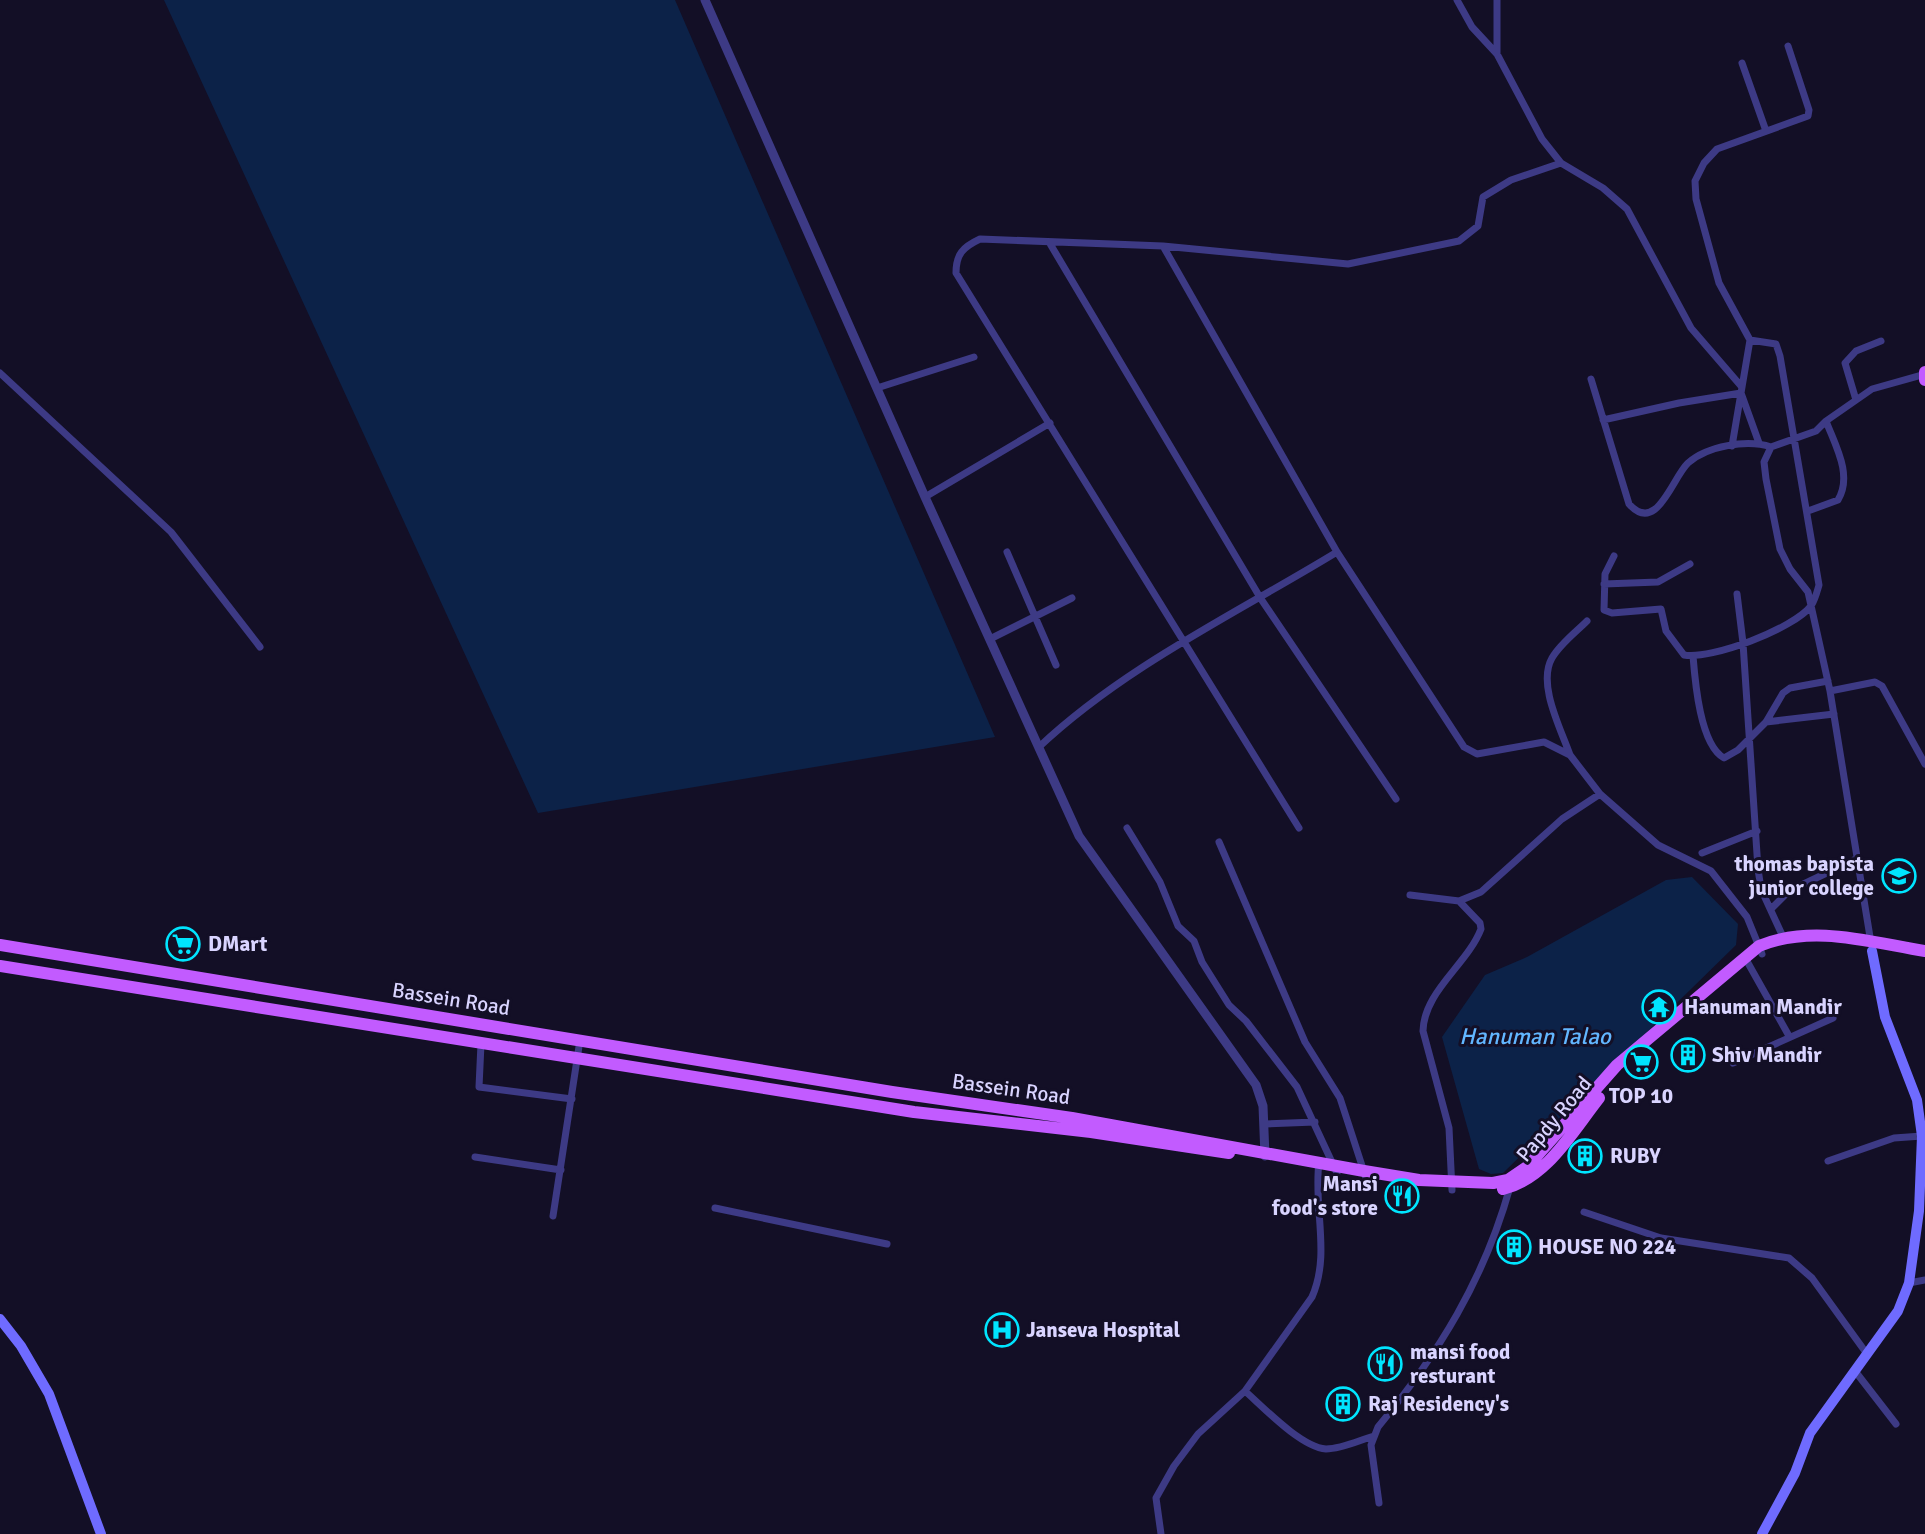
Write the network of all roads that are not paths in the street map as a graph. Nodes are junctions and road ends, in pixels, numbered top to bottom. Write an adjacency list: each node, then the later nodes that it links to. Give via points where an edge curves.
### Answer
1 (705, 0): 18 (street)
2 (1457, 0): 5 (street, via 1472,27)
3 (1497, 0): 5 (street)
4 (1788, 46): 7 (street, via 1810,110 1808,116)
5 (1497, 54): 8 (street, via 1542,139)
6 (1742, 63): 7 (street)
7 (1766, 131): 11 (street, via 1730,142 1709,155 1695,181 1725,298)
8 (1561, 163): 10 (street, via 1511,180 1483,198 1478,226 1458,241 1349,264); 19 (street, via 1604,188 1627,209 1692,328)
9 (1049, 242): 10 (street); 23 (street, via 980,239 964,246 956,273); 37 (street)
10 (1163, 246): 31 (street)
11 (1750, 340): 19 (street); 24 (street, via 1776,344)
12 (1881, 341): 20 (street, via 1856,351 1845,363)
13 (974, 357): 18 (street)
14 (0, 373): 44 (street, via 171,532)
15 (1925, 373): 17 (main road); 20 (street, via 1872,389)
16 (1591, 379): 21 (street)
17 (1925, 380)
18 (877, 388): 28 (street)
19 (1741, 390): 21 (street); 25 (street); 26 (street)
20 (1856, 400): 22 (street)
21 (1603, 420): 26 (street, via 1635,511 1655,510 1687,464)
22 (1826, 421): 24 (street, via 1816,431); 29 (street, via 1844,479 1838,500)
23 (1050, 423): 28 (street); 42 (street)
24 (1795, 439): 27 (street); 29 (street)
25 (1759, 443): 26 (street); 27 (street)
26 (1731, 446)
27 (1771, 447): 38 (street, via 1764,462 1780,549 1808,592)
28 (925, 497): 41 (street)
29 (1808, 512): 38 (street, via 1819,576)
30 (1007, 552): 39 (street)
31 (1337, 552): 37 (street); 53 (street, via 1464,747 1477,754 1544,742)
32 (1615, 556): 34 (street)
33 (1690, 564): 34 (street, via 1658,582)
34 (1604, 584): 45 (street, via 1604,610 1661,609 1666,631 1684,654)
35 (1737, 594): 43 (street)
36 (1072, 598): 39 (street)
37 (1261, 598): 42 (street); 56 (street)
38 (1811, 606): 43 (street, via 1795,619); 47 (street)
39 (1035, 617): 41 (street); 46 (street)
40 (1587, 621): 53 (street, via 1553,657 1548,669 1552,701)
41 (990, 639): 52 (street)
42 (1185, 642): 52 (street, via 1101,696); 58 (street)
43 (1743, 643): 45 (street); 51 (street)
44 (260, 647)
45 (1693, 656): 51 (street, via 1696,697 1719,755 1730,756)
46 (1056, 665)
47 (1828, 681): 48 (street); 50 (street, via 1790,688)
48 (1830, 691): 49 (street); 54 (street, via 1875,682 1882,686)
49 (1834, 714): 50 (street); 62 (street)
50 (1766, 722): 51 (street)
51 (1747, 740): 59 (street)
52 (1039, 747): 89 (street, via 1079,836 1256,1085)
53 (1570, 755): 55 (street)
54 (1925, 764)
55 (1600, 794): 64 (street, via 1562,819 1481,892); 70 (street, via 1658,845 1711,871 1747,917)
56 (1396, 799)
57 (1127, 828): 88 (street, via 1160,882 1178,926 1194,941 1229,1005 1297,1087)
58 (1298, 828)
59 (1757, 831): 61 (street); 65 (street, via 1761,889)
60 (1219, 842): 97 (street, via 1305,1042 1340,1098)
61 (1702, 853)
62 (1858, 858): 65 (street, via 1789,891); 68 (street)
63 (1410, 895): 64 (street)
64 (1459, 901): 99 (street, via 1481,929 1423,1018 1449,1128)
65 (1771, 909): 66 (street)
66 (1784, 939): 68 (main road, Papdy Road); 70 (main road, Papdy Road)
67 (0, 945): 69 (main road, Bassein Road)
68 (1871, 947): 71 (main road); 72 (main road); 87 (main road, via 1885,1017)
69 (28, 950): 74 (main road, Bassein Road); 76 (main road)
70 (1760, 950): 73 (main road, Papdy Road); 98 (main road, via 1616,1065 1555,1139)
71 (1925, 951)
72 (1925, 959)
73 (1748, 963): 79 (street); 98 (main road, Papdy Road, via 1616,1076 1547,1163 1527,1180)
74 (124, 965): 77 (main road); 80 (main road, Bassein Road)
75 (0, 966): 76 (main road, Bassein Road)
76 (26, 970): 77 (main road, Bassein Road)
77 (122, 985): 81 (main road, Bassein Road)
78 (1832, 1018): 79 (street)
79 (1789, 1036): 83 (street)
80 (580, 1039): 82 (street); 84 (main road, Bassein Road)
81 (481, 1044): 82 (main road, Bassein Road); 86 (street, via 479,1087)
82 (578, 1060): 85 (main road, Bassein Road); 86 (street)
83 (1733, 1063)
84 (766, 1070): 85 (main road); 91 (main road, Bassein Road)
85 (764, 1089): 91 (main road, Bassein Road)
86 (572, 1099): 96 (street)
87 (1921, 1099): 90 (main road)
88 (1315, 1122): 89 (street); 95 (street)
89 (1264, 1124): 91 (street)
90 (1922, 1136): 93 (street, via 1894,1138); 105 (main road, via 1919,1211)
91 (1265, 1155): 94 (main road, Bassein Road)
92 (475, 1157): 96 (street)
93 (1828, 1161)
94 (1319, 1166): 95 (main road, Bassein Road); 109 (street, via 1316,1197 1322,1248 1318,1282)
95 (1335, 1169): 97 (main road, Bassein Road)
96 (561, 1170): 102 (street)
97 (1365, 1175): 99 (main road, Bassein Road)
98 (1509, 1183): 99 (main road, Bassein Road, via 1494,1191); 111 (street, via 1496,1231 1456,1321)
99 (1452, 1186)
100 (716, 1208): 103 (street)
101 (1584, 1212): 107 (street, via 1661,1238 1789,1258 1812,1278)
102 (554, 1216)
103 (887, 1244)
104 (1925, 1280): 105 (street)
105 (1909, 1283): 107 (main road, via 1898,1311)
106 (0, 1319): 113 (main road, via 49,1394)
107 (1867, 1354): 108 (main road)
108 (1854, 1371): 110 (street); 115 (main road, via 1810,1433 1796,1473)
109 (1245, 1391): 111 (street, via 1315,1446 1336,1448); 114 (street, via 1198,1434 1174,1466 1156,1498)
110 (1896, 1424)
111 (1374, 1436): 112 (street, via 1371,1445)
112 (1379, 1503)
113 (101, 1534)
114 (1161, 1534)
115 (1762, 1534)

